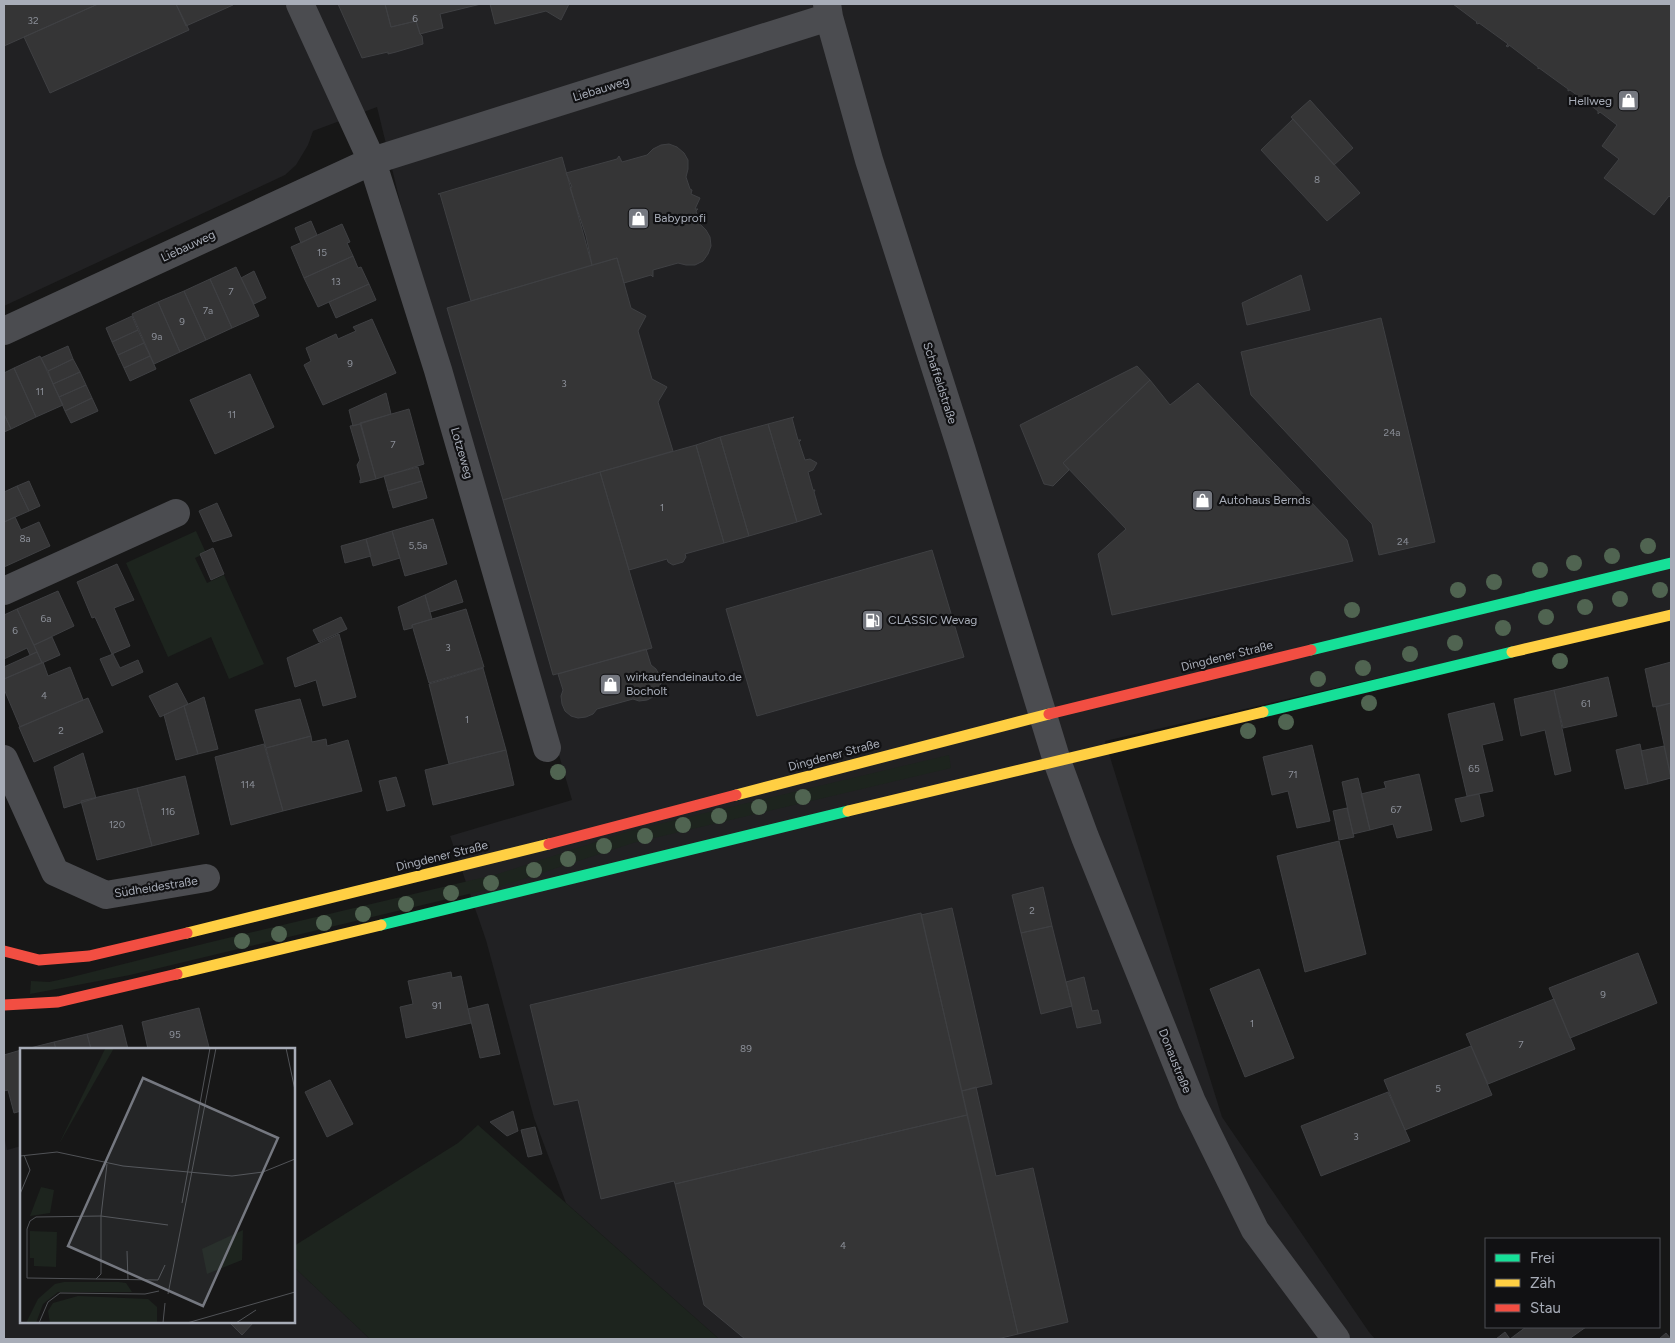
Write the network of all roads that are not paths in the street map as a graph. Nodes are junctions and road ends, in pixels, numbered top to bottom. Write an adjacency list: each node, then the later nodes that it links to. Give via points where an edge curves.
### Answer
1 (300, 4): 3 (street)
2 (828, 11): 3 (street, Liebauweg); 11 (street, Schaffeldstraße, via 872,170)
3 (372, 161): 4 (street, Liebauweg); 12 (street, Lotzeweg, via 438,370)
4 (4, 331)
5 (176, 513): 7 (street)
6 (1671, 563): 11 (main road, Dingdener Straße)
7 (4, 591)
8 (1671, 615): 10 (main road)
9 (1577, 625): 10 (main road, via 1512,641)
10 (1445, 667): 14 (main road)
11 (1044, 715): 14 (street, Schaffeldstraße); 16 (main road, Dingdener Straße, via 507,854 90,956 39,960)
12 (547, 748)
13 (4, 759): 15 (street, Südheidestraße, via 55,872 106,895)
14 (1057, 761): 17 (main road, via 58,1002); 18 (street, Donaustraße, via 1192,1102 1255,1230)
15 (206, 878)
16 (4, 951)
17 (4, 1004)
18 (1336, 1339)

